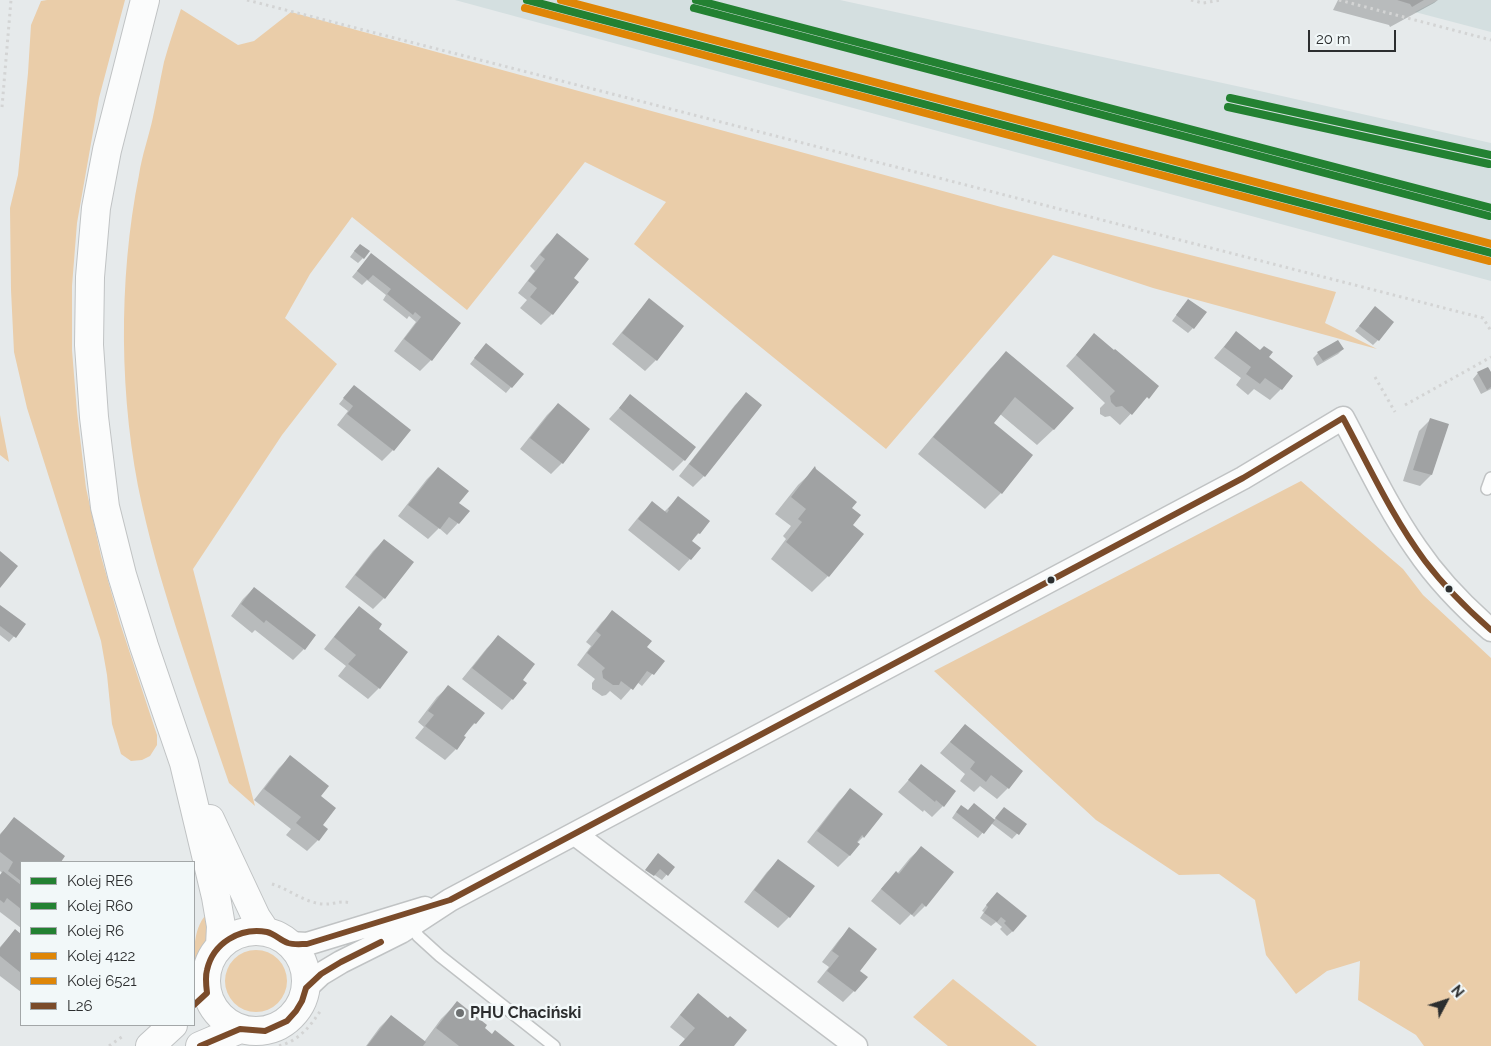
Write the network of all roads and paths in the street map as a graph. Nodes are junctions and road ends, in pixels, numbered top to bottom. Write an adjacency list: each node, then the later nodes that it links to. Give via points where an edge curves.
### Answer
1 (11, 0): 8 (path)
2 (146, 0): 15 (street, via 107,150 96,208 89,345 105,507 130,602)
3 (247, 0): 9 (path, via 1483,318)
4 (1191, 0): 5 (path, via 1203,3)
5 (1221, 0)
6 (1339, 0): 7 (path)
7 (1491, 40)
8 (2, 107)
9 (1491, 331)
10 (1491, 357): 12 (path)
11 (1375, 377): 13 (path)
12 (1404, 405)
13 (1395, 412)
14 (1491, 630): 16 (street, via 1451,592 1416,548 1343,418 1243,478)
15 (184, 763): 20 (street, via 256,917); 21 (street, via 216,897 221,926)
16 (575, 834): 19 (street); 31 (street)
17 (268, 884): 18 (path, via 314,903)
18 (325, 904)
19 (410, 919): 20 (street, via 307,944); 22 (street, via 321,974); 30 (lane, via 418,936 440,956)
20 (277, 937): 21 (street, via 254,931 241,933); 22 (street, via 297,952 306,976)
21 (220, 946): 23 (street, via 207,968)
22 (306, 988): 25 (street, via 296,1012 276,1027 252,1031)
23 (200, 999): 25 (street, via 212,1004 218,1015)
24 (173, 1026): 28 (street)
25 (240, 1029): 29 (street)
26 (109, 1046): 27 (path, via 116,1041)
27 (115, 1046)
28 (150, 1046)
29 (200, 1046)
30 (554, 1046)
31 (856, 1046)

